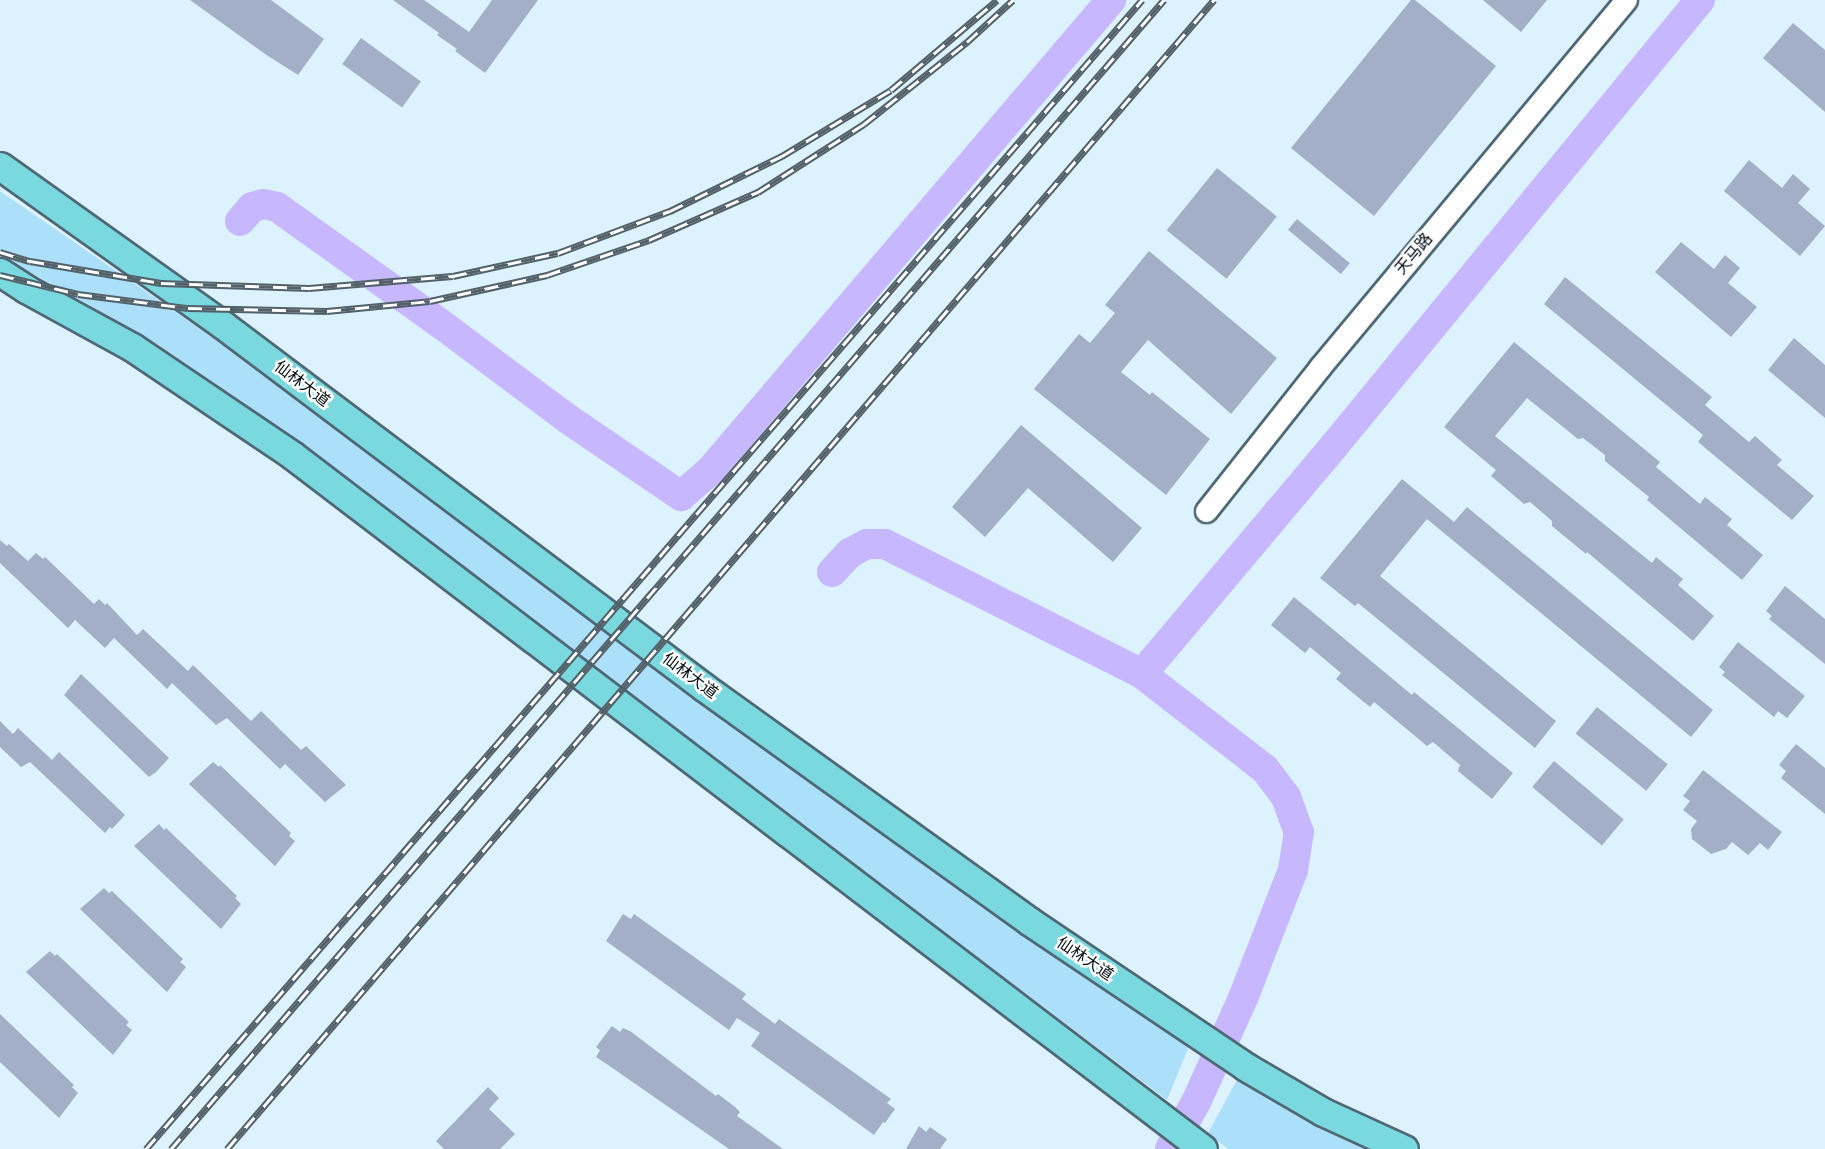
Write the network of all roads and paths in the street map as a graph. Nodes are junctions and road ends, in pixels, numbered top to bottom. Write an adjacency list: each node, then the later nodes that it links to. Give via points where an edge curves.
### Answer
1 (1626, 0): 4 (street, 天马路)
2 (0, 166): 6 (main road, 仙林大道, via 223,325 801,757 1029,921 1246,1067 1323,1112)
3 (0, 272): 5 (main road, via 132,347 292,455)
4 (1206, 511)
5 (1203, 1149)
6 (1404, 1149)

